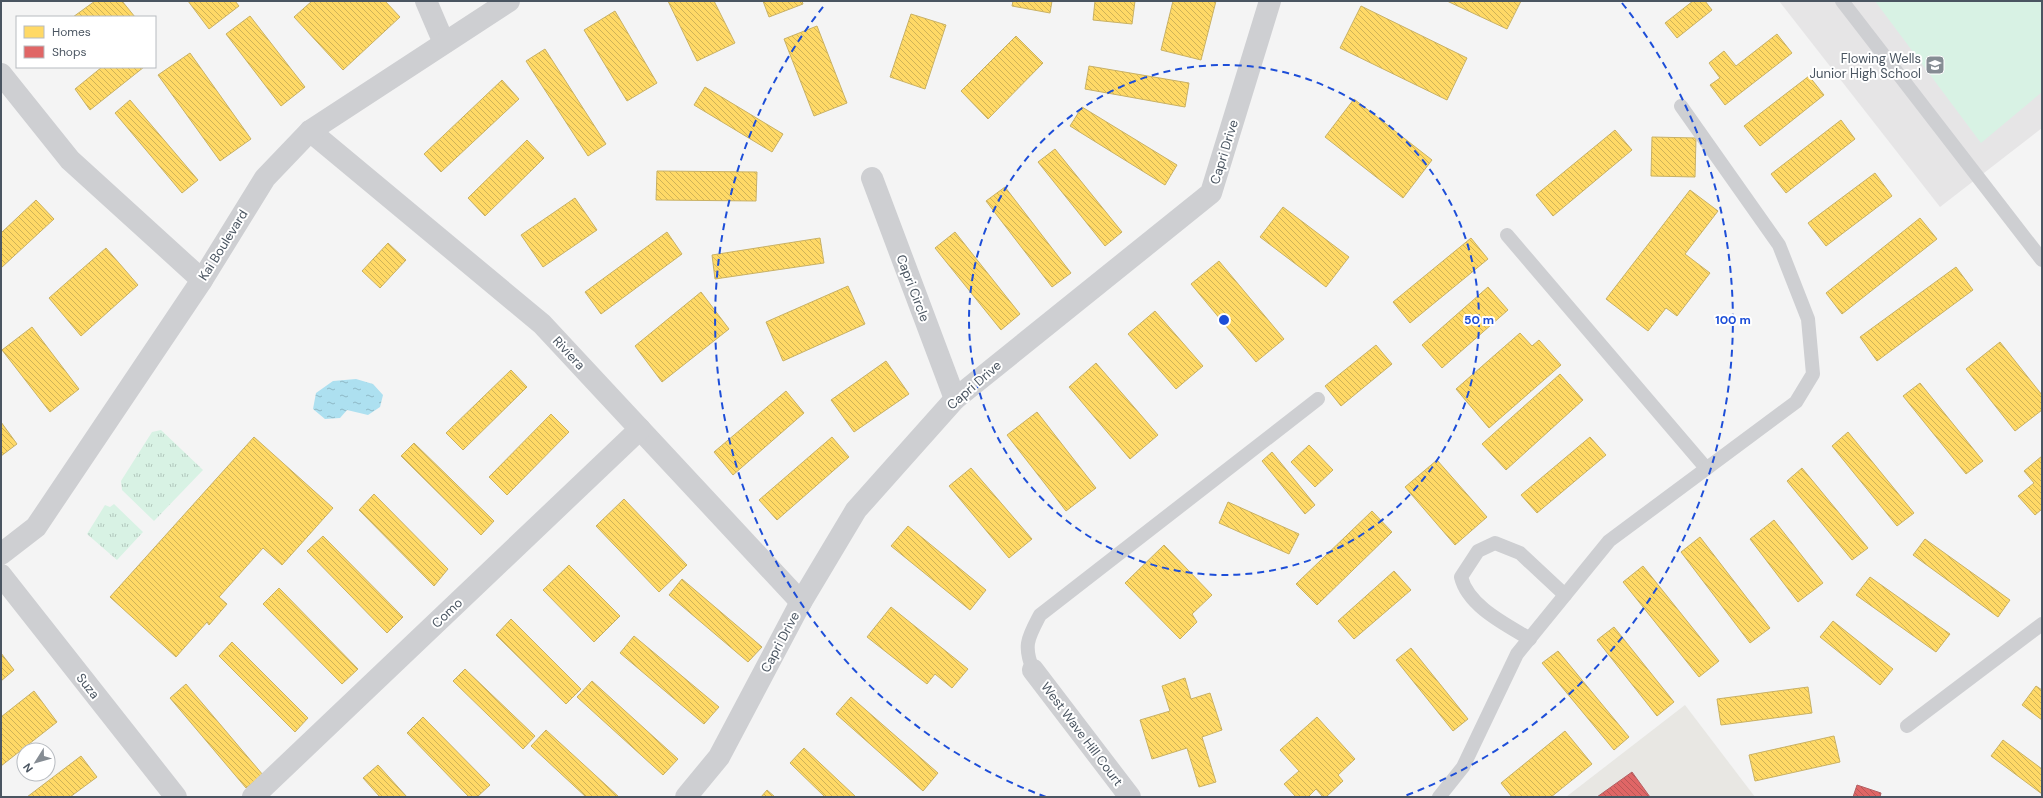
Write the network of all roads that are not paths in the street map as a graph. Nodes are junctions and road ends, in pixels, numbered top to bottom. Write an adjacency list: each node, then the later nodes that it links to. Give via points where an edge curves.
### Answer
1 (426, 1): 5 (street)
2 (509, 1): 5 (street, Kai Boulevard)
3 (1270, 1): 13 (street, Capri Drive, via 1211,193)
4 (1842, 1): 11 (lane)
5 (444, 43): 8 (street, Kai Boulevard)
6 (1, 74): 12 (street, via 70,160)
7 (1681, 106): 16 (lane, via 1779,245 1808,319 1813,374 1796,402)
8 (310, 131): 12 (street, Kai Boulevard, via 265,178); 15 (street, Riviera, via 542,324)
9 (872, 178): 13 (street, Capri Circle)
10 (1507, 235): 16 (lane)
11 (2042, 260)
12 (202, 280): 17 (street, Kai Boulevard, via 36,527)
13 (955, 399): 20 (street, Capri Drive, via 856,510)
14 (1318, 399): 23 (lane, via 1040,615 1030,635 1027,654)
15 (640, 429): 20 (street, Riviera); 26 (street, Como)
16 (1706, 468): 19 (lane, via 1609,541)
17 (1, 554)
18 (1, 575): 25 (street, Suza)
19 (1565, 595): 22 (lane); 22 (lane, via 1520,553 1495,543 1478,551 1461,577 1463,587 1490,615)
20 (801, 602): 27 (street, Capri Drive, via 719,757)
21 (2042, 624): 24 (lane)
22 (1530, 639): 29 (lane, via 1517,654 1463,767)
23 (1033, 670): 28 (street, West Wave Hill Court)
24 (1907, 726)
25 (176, 797)
26 (253, 797)
27 (686, 797)
28 (1130, 797)
29 (1439, 797)

